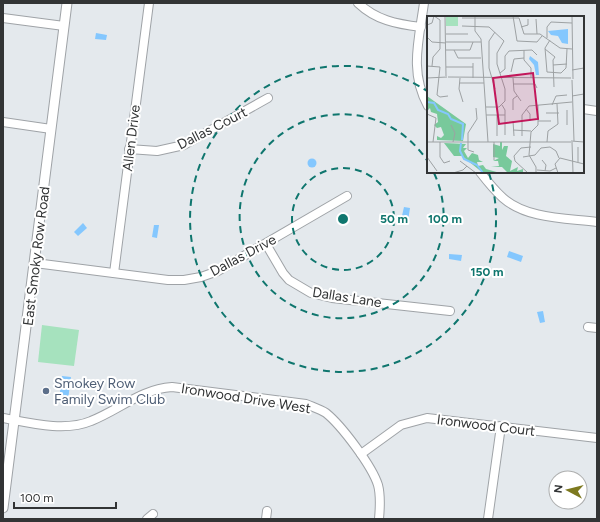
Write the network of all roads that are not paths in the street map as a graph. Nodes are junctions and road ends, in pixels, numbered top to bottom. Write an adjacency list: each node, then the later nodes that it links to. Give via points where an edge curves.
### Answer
1 (67, 3): 6 (street, East Smoky Row Road)
2 (149, 3): 14 (street, Allen Drive)
3 (358, 3): 7 (street, via 366,11 385,21)
4 (424, 3): 7 (street)
5 (3, 18): 6 (street)
6 (64, 26): 13 (street, East Smoky Row Road)
7 (421, 27): 9 (street, via 416,73 418,86)
8 (268, 98): 14 (street, Dallas Court, via 184,146 157,151)
9 (427, 104)
10 (584, 109): 11 (street)
11 (597, 110)
12 (3, 122): 13 (street)
13 (51, 128): 19 (street, East Smoky Row Road)
14 (129, 149): 20 (street, Allen Drive)
15 (481, 173): 17 (street, via 503,198 521,208 543,215)
16 (346, 196): 18 (street, Dallas Drive)
17 (597, 222)
18 (266, 244): 20 (street, Dallas Drive, via 218,271 201,277 168,280); 21 (street, Dallas Lane, via 289,280 311,293 332,298)
19 (35, 263): 20 (street, Dallas Drive); 25 (street, East Smoky Row Road)
20 (114, 272)
21 (450, 310)
22 (588, 327): 23 (street)
23 (597, 328)
24 (3, 418): 25 (street, Ironwood Drive West)
25 (14, 420): 28 (street, Ironwood Drive West, via 80,425 145,392 172,387 306,404 325,413); 29 (street, East Smoky Row Road)
26 (501, 426): 27 (street, Ironwood Court); 28 (street, Ironwood Court, via 438,418 418,420 401,426); 31 (street)
27 (597, 438)
28 (362, 454): 30 (street, Ironwood Drive West, via 378,485)
29 (3, 508)
30 (379, 519)
31 (488, 519)

